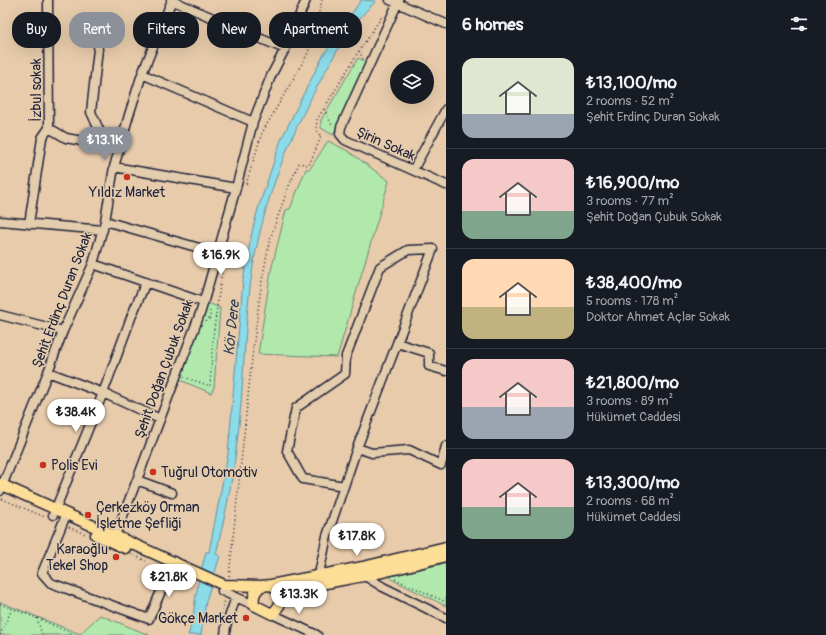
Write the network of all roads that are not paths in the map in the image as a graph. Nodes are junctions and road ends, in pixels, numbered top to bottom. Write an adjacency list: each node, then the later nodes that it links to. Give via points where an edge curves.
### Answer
1 (48, 0): 11 (street, İzbul sokak)
2 (172, 0): 7 (street); 8 (street, Şehit Erdinç Duran Sokak)
3 (306, 0): 7 (street, Şehit Doğan Çubuk Sokak)
4 (395, 1): 5 (street); 15 (street, Şirin Sokak, via 340,134 345,140)
5 (446, 24)
6 (98, 49): 12 (street, via 91,112)
7 (285, 49): 10 (street, Şehit Doğan Çubuk Sokak)
8 (142, 74): 10 (street); 13 (street, Şehit Erdinç Duran Sokak)
9 (445, 112): 15 (street)
10 (253, 122): 17 (street, Şehit Doğan Çubuk Sokak)
11 (49, 128): 12 (street, via 66,138); 20 (street, İzbul sokak, via 42,138)
12 (106, 145): 13 (street)
13 (120, 148): 14 (street, Şehit Erdinç Duran Sokak)
14 (114, 167): 17 (street); 19 (street, Şehit Erdinç Duran Sokak)
15 (413, 170): 16 (street, Şirin Sokak)
16 (446, 185)
17 (236, 188): 22 (street, Şehit Doğan Çubuk Sokak)
18 (0, 221): 20 (street)
19 (105, 221): 21 (street, Şehit Erdinç Duran Sokak); 22 (street)
20 (29, 224): 21 (street)
21 (103, 230): 23 (street, Şehit Erdinç Duran Sokak)
22 (217, 253): 25 (street, Şehit Doğan Çubuk Sokak)
23 (93, 264): 24 (street); 27 (street, Şehit Erdinç Duran Sokak)
24 (146, 282): 25 (street); 31 (street)
25 (203, 302): 32 (street, Şehit Doğan Çubuk Sokak)
26 (0, 315): 27 (street)
27 (63, 331): 30 (street, Şehit Erdinç Duran Sokak)
28 (397, 343): 29 (street, via 429,353 429,366); 34 (street); 36 (street, via 433,249 408,250 380,267 346,356 345,374 296,408 287,451 303,479)
29 (446, 371)
30 (48, 372): 31 (street); 37 (street, Şehit Erdinç Duran Sokak)
31 (103, 393): 32 (street); 39 (street)
32 (160, 419): 35 (street, Şehit Doğan Çubuk Sokak)
33 (446, 446): 34 (street, via 441,465 409,450 372,453)
34 (357, 448): 36 (street)
35 (137, 480): 38 (street); 42 (street, Şehit Doğan Çubuk Sokak)
36 (344, 486): 47 (street, via 327,536)
37 (1, 490): 39 (main road)
38 (172, 493)
39 (56, 512): 40 (main road); 41 (main road)
40 (77, 518): 41 (main road, via 66,517); 42 (main road)
41 (64, 520): 42 (main road); 45 (street, via 42,573 51,583 149,620)
42 (114, 539): 45 (main road); 46 (main road)
43 (446, 547): 47 (main road)
44 (446, 556): 48 (main road)
45 (171, 568): 46 (main road)
46 (186, 571): 49 (main road)
47 (321, 575): 50 (main road)
48 (364, 576): 52 (main road, via 292,592); 55 (street)
49 (225, 585): 50 (main road); 51 (street)
50 (266, 585): 52 (main road, via 278,590); 53 (main road, via 254,594)
51 (236, 598): 53 (street); 57 (street)
52 (280, 602): 54 (main road, via 278,609); 56 (street, via 283,615)
53 (254, 605): 54 (main road)
54 (272, 614): 56 (street)
55 (446, 618)
56 (288, 621): 58 (street)
57 (225, 635)
58 (317, 635)

